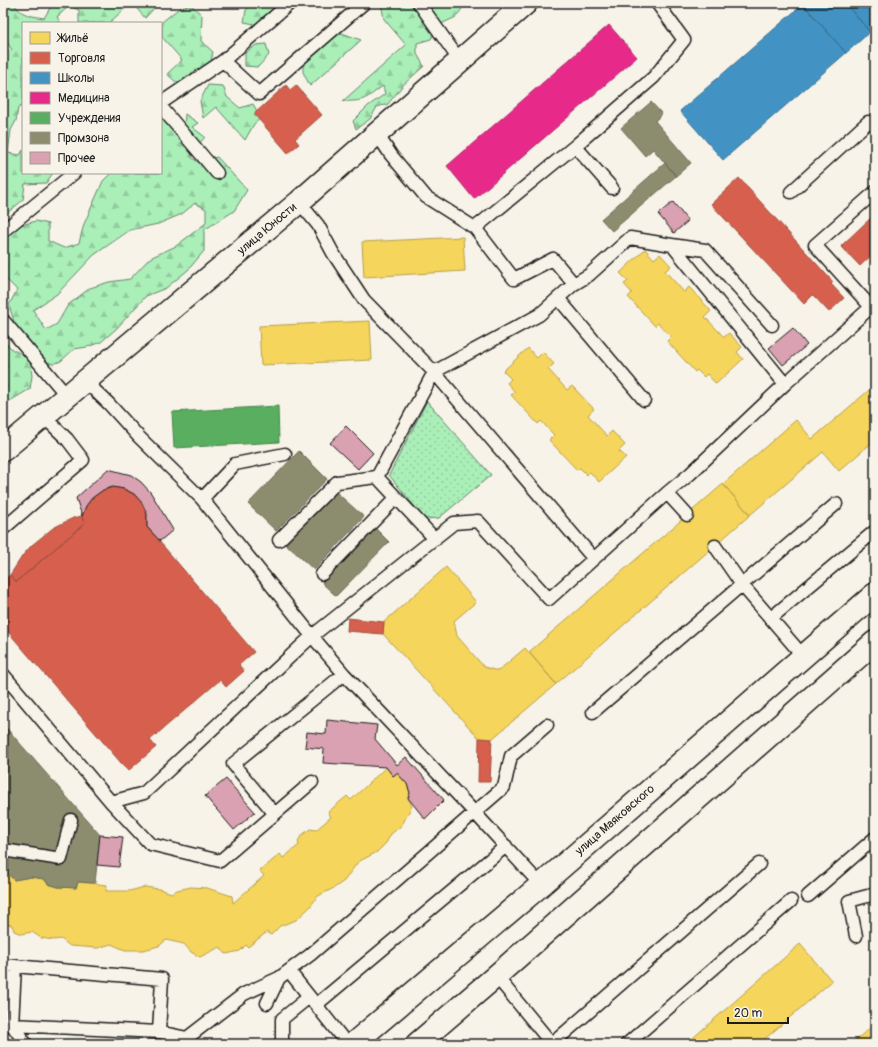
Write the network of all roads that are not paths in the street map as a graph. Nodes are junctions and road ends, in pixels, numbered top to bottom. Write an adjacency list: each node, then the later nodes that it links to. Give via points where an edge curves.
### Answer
1 (290, 3): 6 (lane)
2 (364, 3): 6 (lane, via 259,94)
3 (419, 3): 7 (lane)
4 (526, 3): 7 (main road, улица Юности)
5 (657, 3): 12 (lane, via 684,40 654,77)
6 (223, 61): 8 (lane)
7 (460, 62): 11 (main road, улица Юности)
8 (162, 102)
9 (162, 108): 13 (lane)
10 (875, 123): 16 (lane, via 868,122)
11 (378, 134): 18 (main road, улица Юности); 19 (lane, via 391,155 426,197)
12 (576, 146): 15 (lane); 19 (lane)
13 (217, 173)
14 (73, 174): 20 (lane)
15 (612, 188)
16 (791, 192)
17 (875, 192): 24 (lane, via 815,245)
18 (299, 202): 27 (lane, via 318,225 364,300); 28 (main road, улица Юности)
19 (475, 228): 22 (lane, via 514,279 553,259)
20 (3, 231)
21 (672, 245): 22 (lane, via 630,238 589,275); 26 (lane, via 705,250); 29 (lane)
22 (574, 284): 23 (lane)
23 (558, 298): 27 (lane, via 539,315); 31 (lane)
24 (873, 306): 29 (lane)
25 (3, 320): 30 (lane)
26 (772, 325)
27 (434, 372): 35 (lane); 46 (lane)
28 (85, 381): 30 (main road, улица Юности); 38 (lane)
29 (785, 384): 36 (lane)
30 (67, 396): 32 (main road, улица Юности)
31 (644, 400)
32 (42, 416): 33 (main road, улица Юности); 41 (lane, via 67,439 83,460)
33 (3, 450)
34 (285, 454): 38 (lane, via 235,464)
35 (377, 477): 37 (lane); 44 (lane, via 337,482)
36 (667, 493): 40 (lane); 46 (lane)
37 (396, 498): 43 (lane); 47 (lane)
38 (202, 499): 51 (lane)
39 (836, 504): 48 (lane)
40 (687, 515)
41 (3, 529)
42 (875, 531): 50 (lane)
43 (435, 539): 46 (lane, via 454,523 478,521 548,599); 51 (lane)
44 (278, 540)
45 (715, 546): 48 (lane)
46 (594, 559)
47 (322, 574)
48 (742, 585): 50 (lane); 56 (lane)
49 (875, 594): 53 (main road, улица Маяковского)
50 (770, 618): 53 (lane)
51 (312, 636): 55 (lane); 59 (lane, via 144,793)
52 (875, 642): 75 (main road)
53 (803, 656): 67 (main road, улица Маяковского)
54 (3, 674): 59 (lane)
55 (344, 674): 60 (lane); 61 (lane, via 233,764)
56 (593, 712)
57 (547, 725): 60 (lane, via 511,756 504,786)
58 (312, 782): 61 (lane)
59 (111, 802): 61 (lane, via 150,844 220,861)
60 (475, 812): 64 (lane); 74 (lane, via 316,950)
61 (274, 813)
62 (71, 820): 65 (lane, via 62,859)
63 (875, 838): 69 (lane)
64 (506, 846): 67 (lane); 76 (lane)
65 (3, 850)
66 (759, 864): 86 (lane)
67 (541, 885): 84 (main road, улица Маяковского)
68 (875, 894): 71 (lane, via 849,900)
69 (808, 896)
70 (791, 901): 87 (lane)
71 (856, 936)
72 (3, 965): 73 (lane)
73 (15, 966): 78 (lane); 79 (lane, via 162,979)
74 (284, 974): 76 (lane); 77 (lane); 80 (lane, via 244,994)
75 (496, 976): 85 (main road); 86 (lane)
76 (312, 1001): 82 (lane, via 282,1019); 83 (lane)
77 (267, 1003)
78 (12, 1026): 79 (lane); 81 (lane)
79 (159, 1032): 80 (lane)
80 (186, 1041)
81 (26, 1044)
82 (282, 1044)
83 (347, 1044)
84 (353, 1044)
85 (417, 1044)
86 (552, 1044)
87 (627, 1044)

